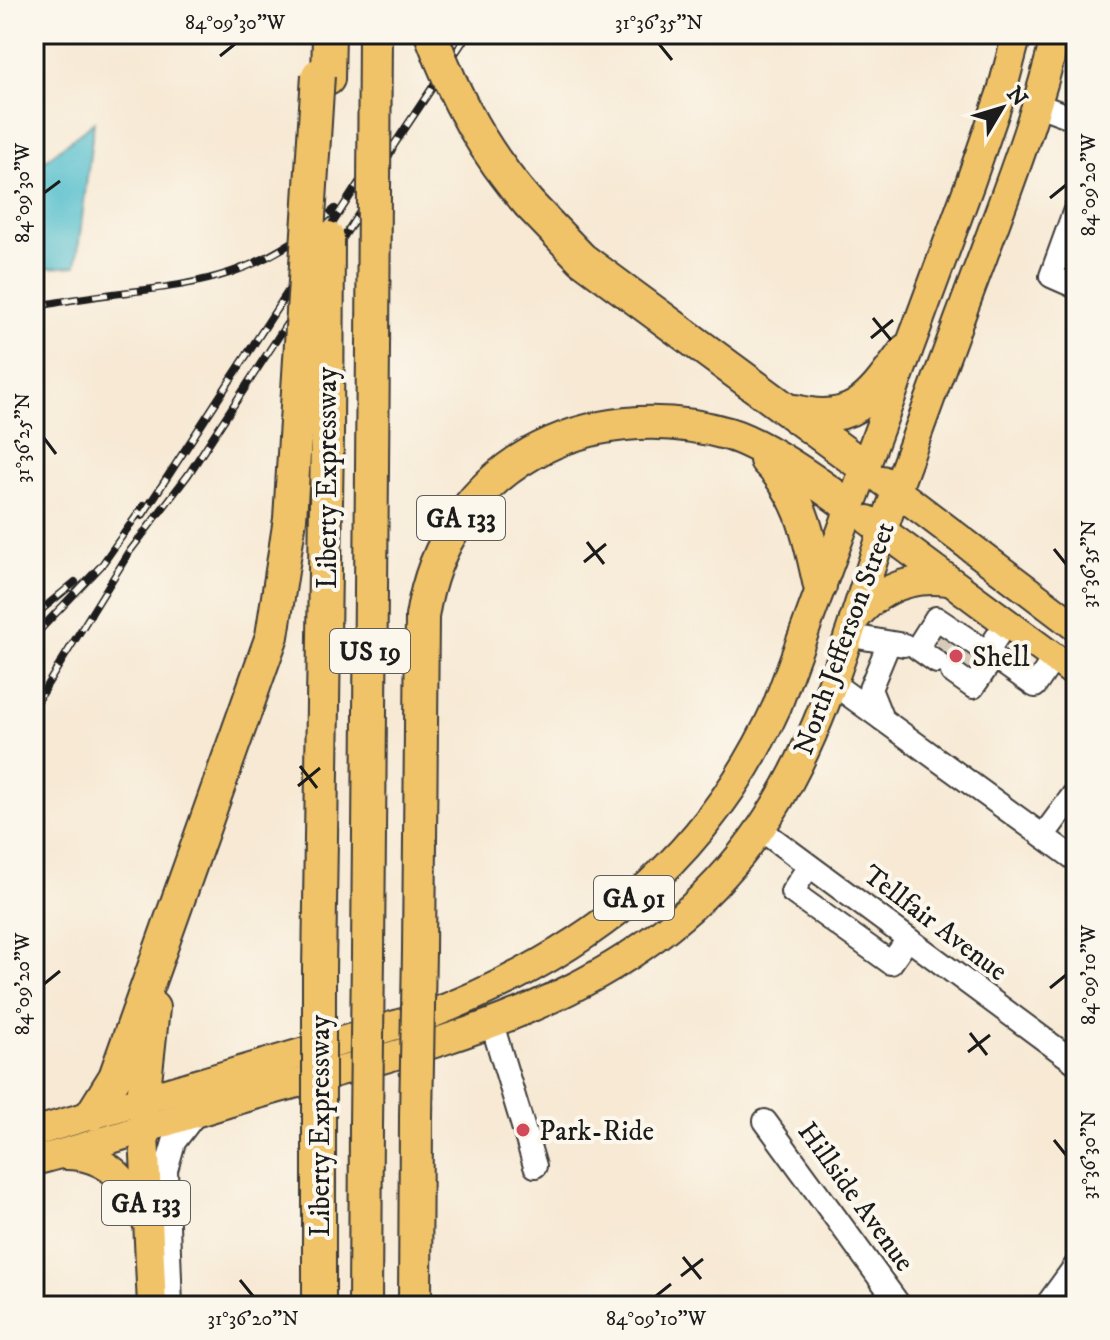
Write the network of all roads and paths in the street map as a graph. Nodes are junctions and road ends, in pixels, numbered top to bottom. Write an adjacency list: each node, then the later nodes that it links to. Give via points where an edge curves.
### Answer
1 (375, 34): 49 (highway, Liberty Expressway / US 19, bridge)
2 (431, 34): 12 (highway, bridge, via 476,137 530,205 582,259)
3 (1017, 34): 11 (main road, via 975,170)
4 (1056, 34): 7 (main road, North Jefferson Street)
5 (329, 35): 6 (highway)
6 (323, 77): 34 (highway, bridge, via 290,519 272,636); 48 (highway, Liberty Expressway / US 19, bridge, via 327,436)
7 (1038, 105): 8 (street); 15 (main road, North Jefferson Street)
8 (1076, 119)
9 (1076, 207): 10 (street, via 1051,276)
10 (1076, 287)
11 (906, 350): 12 (highway, via 870,398 849,411 819,418); 14 (main road)
12 (789, 410): 14 (highway)
13 (749, 445): 16 (highway, GA 133, via 814,479); 19 (highway, via 794,494 811,539); 50 (highway, GA 133, bridge, via 731,435 663,421 607,425 545,443 514,463 470,505 443,544 428,579 422,617)
14 (863, 466): 15 (main road); 16 (main road, GA 91)
15 (896, 491): 17 (main road, North Jefferson Street); 21 (main road)
16 (849, 506): 17 (main road, GA 133); 19 (main road, GA 91)
17 (882, 529): 18 (main road); 22 (main road, North Jefferson Street)
18 (948, 581): 20 (main road); 22 (main road, via 919,580 892,588 863,609)
19 (820, 586): 39 (main road, North Jefferson Street / GA 91, via 777,706 739,779 682,853 610,918 482,994)
20 (1006, 623): 24 (street); 25 (main road)
21 (1076, 627)
22 (848, 632): 23 (street); 26 (main road, North Jefferson Street / GA 91)
23 (889, 643): 24 (street); 27 (street, via 870,689)
24 (956, 654): 25 (street, via 1035,686)
25 (1065, 666)
26 (831, 682): 27 (street); 29 (main road, North Jefferson Street / GA 91, via 794,771)
27 (882, 719): 30 (street)
28 (1076, 791): 30 (street)
29 (760, 829): 32 (street, Tellfair Avenue); 35 (main road, North Jefferson Street / GA 91, via 721,877 661,933 584,985)
30 (1043, 836): 31 (street)
31 (1076, 860)
32 (809, 866): 33 (street, Tellfair Avenue); 33 (street, via 792,892 891,963)
33 (908, 939): 36 (street, Tellfair Avenue)
34 (158, 958): 38 (highway, via 111,1088); 39 (highway)
35 (492, 1024): 37 (main road, North Jefferson Street / GA 91); 43 (street)
36 (1076, 1063)
37 (197, 1112): 39 (main road, North Jefferson Street / GA 91); 47 (street, via 174,1142 166,1170)
38 (92, 1114): 39 (main road, North Jefferson Street / GA 91); 41 (main road, North Jefferson Street / GA 91)
39 (143, 1114): 42 (main road, North Jefferson Street / GA 91); 44 (main road, GA 133)
40 (765, 1121): 51 (street, Hillside Avenue)
41 (34, 1132)
42 (40, 1160): 44 (main road, via 80,1155 108,1167 131,1189)
43 (535, 1166)
44 (147, 1228): 46 (main road, GA 133)
45 (1076, 1265): 52 (street)
46 (152, 1306)
47 (171, 1306)
48 (319, 1306)
49 (365, 1306)
50 (415, 1306)
51 (900, 1306)
52 (1046, 1306)

